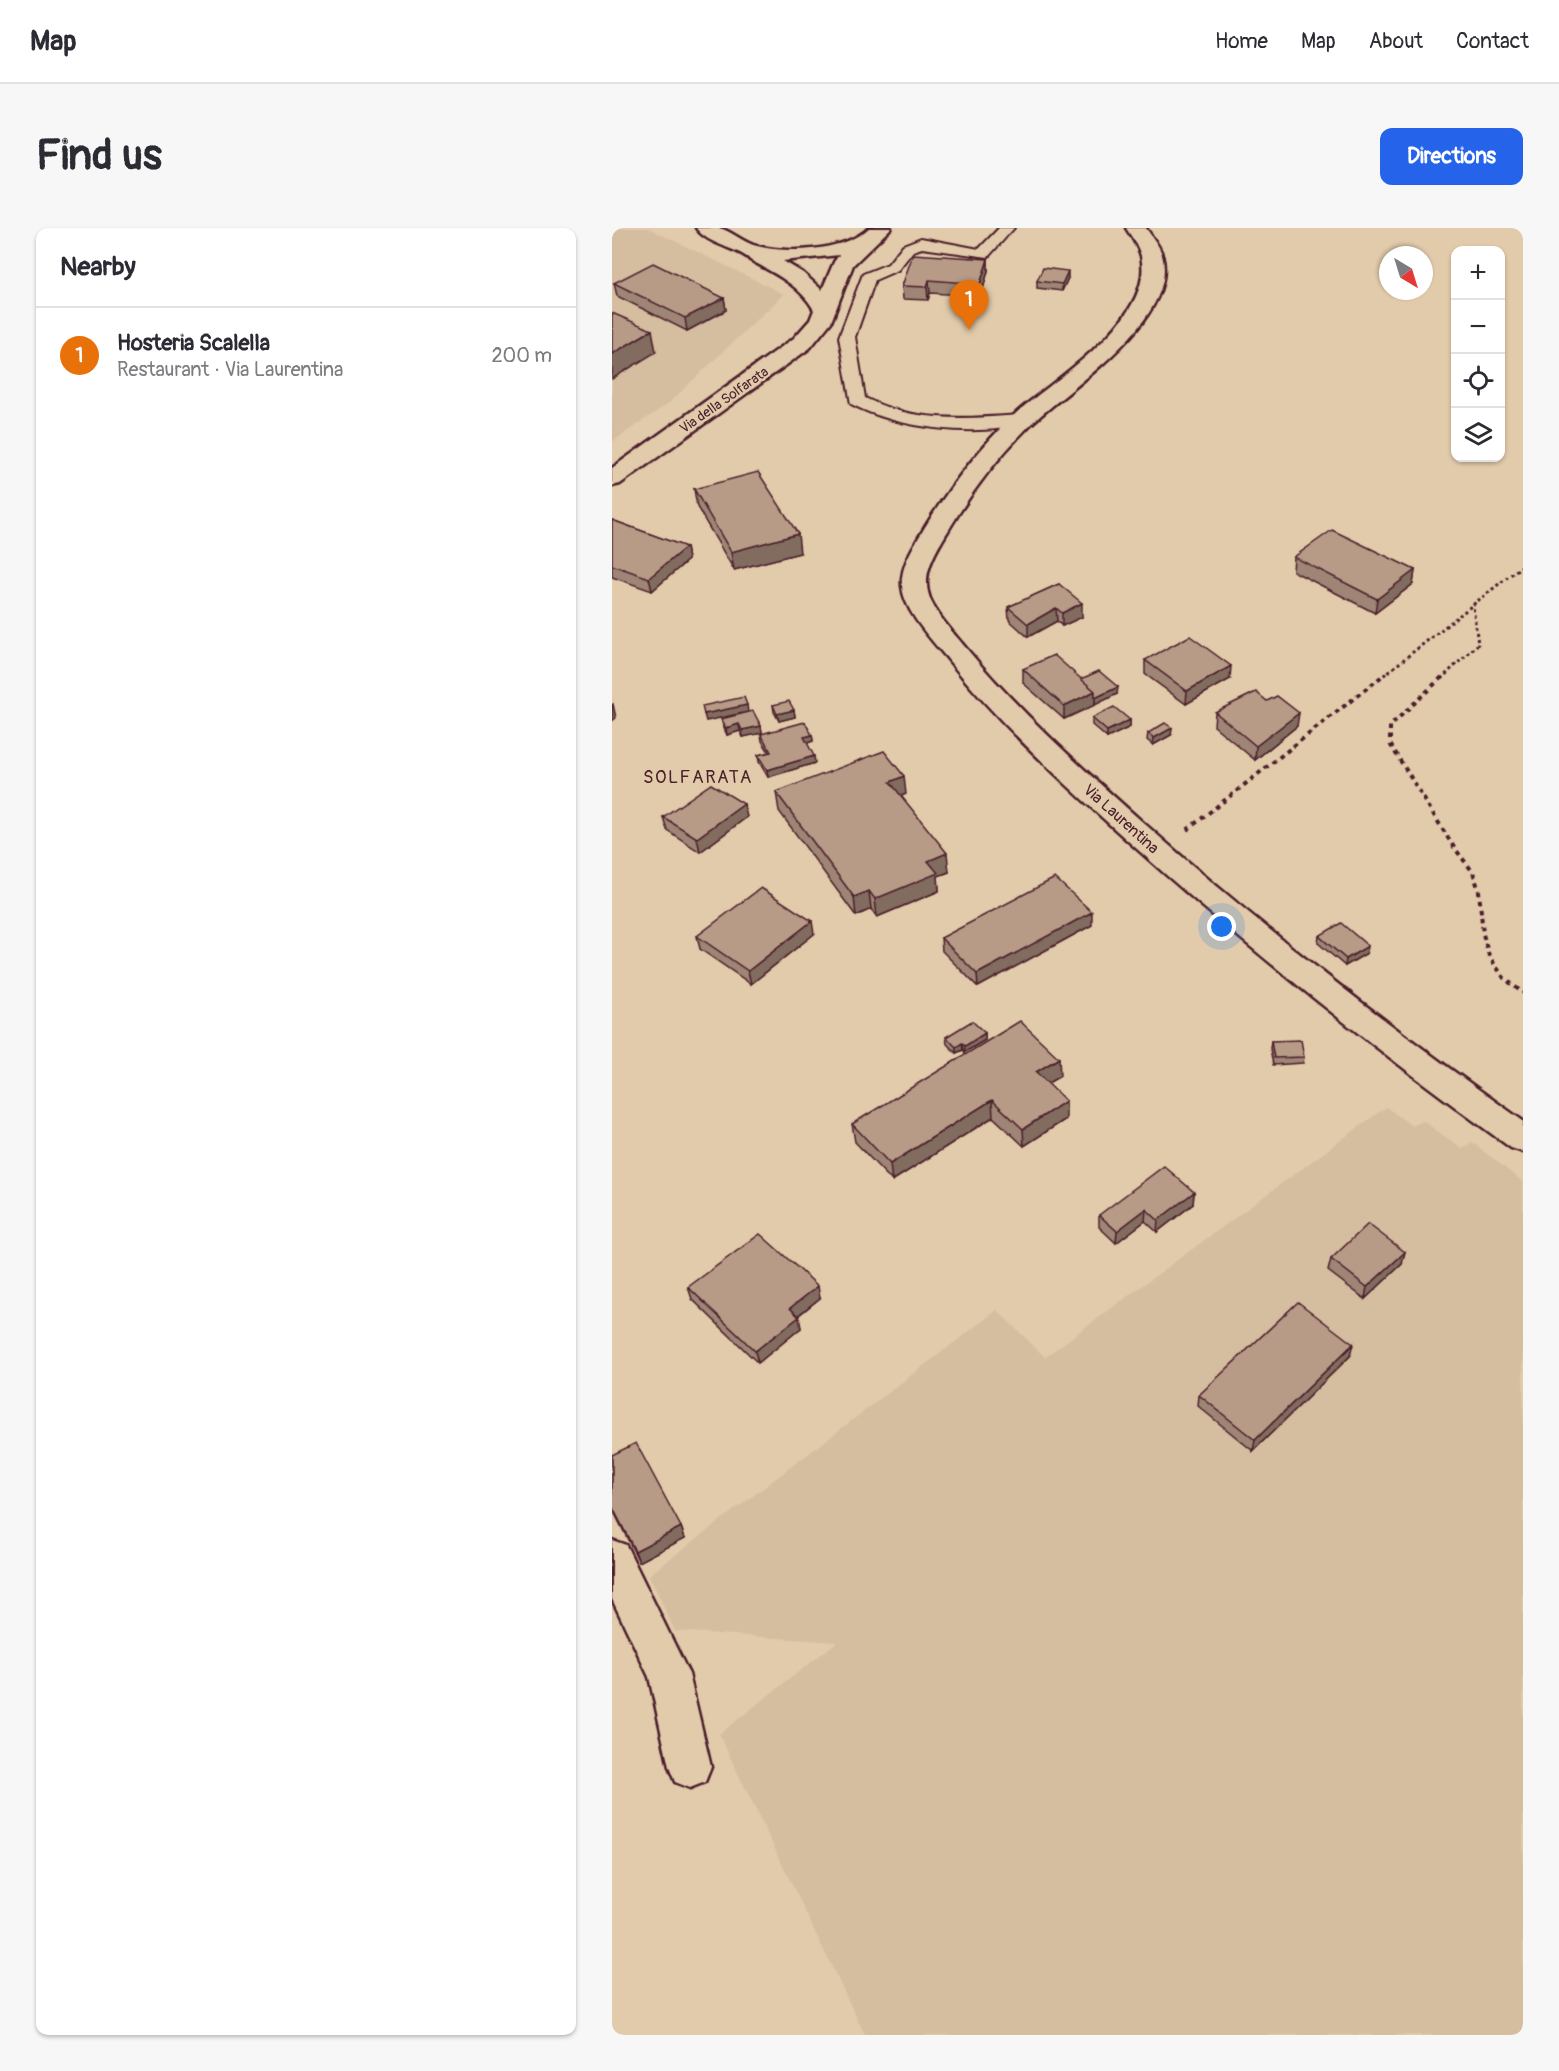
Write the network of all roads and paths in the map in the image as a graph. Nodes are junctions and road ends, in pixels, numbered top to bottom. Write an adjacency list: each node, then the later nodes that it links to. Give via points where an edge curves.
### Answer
1 (706, 228): 5 (main road)
2 (1007, 228): 7 (lane, via 986,253 921,243 908,248 893,267 868,277 847,337 857,400 873,410 960,425)
3 (1136, 228): 7 (main road, Via Laurentina, via 1148,244 1152,262 1145,300 1126,330 1102,354)
4 (874, 234): 5 (main road, via 845,248 811,254); 6 (main road, Via della Solfarata, via 844,262)
5 (742, 249): 6 (main road, via 803,282)
6 (825, 310): 8 (main road, Via della Solfarata, via 812,333 789,354)
7 (1022, 420): 11 (main road, Via Laurentina, via 933,535 916,573 915,590 939,630 1006,711)
8 (612, 479)
9 (1523, 565): 10 (path)
10 (1473, 606): 11 (path, via 1207,817); 12 (path, via 1478,644 1390,726 1390,744 1473,872 1489,956 1504,978)
11 (1157, 851): 13 (main road, Via Laurentina, via 1345,1007)
12 (1523, 993)
13 (1523, 1139)
14 (612, 1558): 15 (main road, via 669,1674)
15 (690, 1767)

